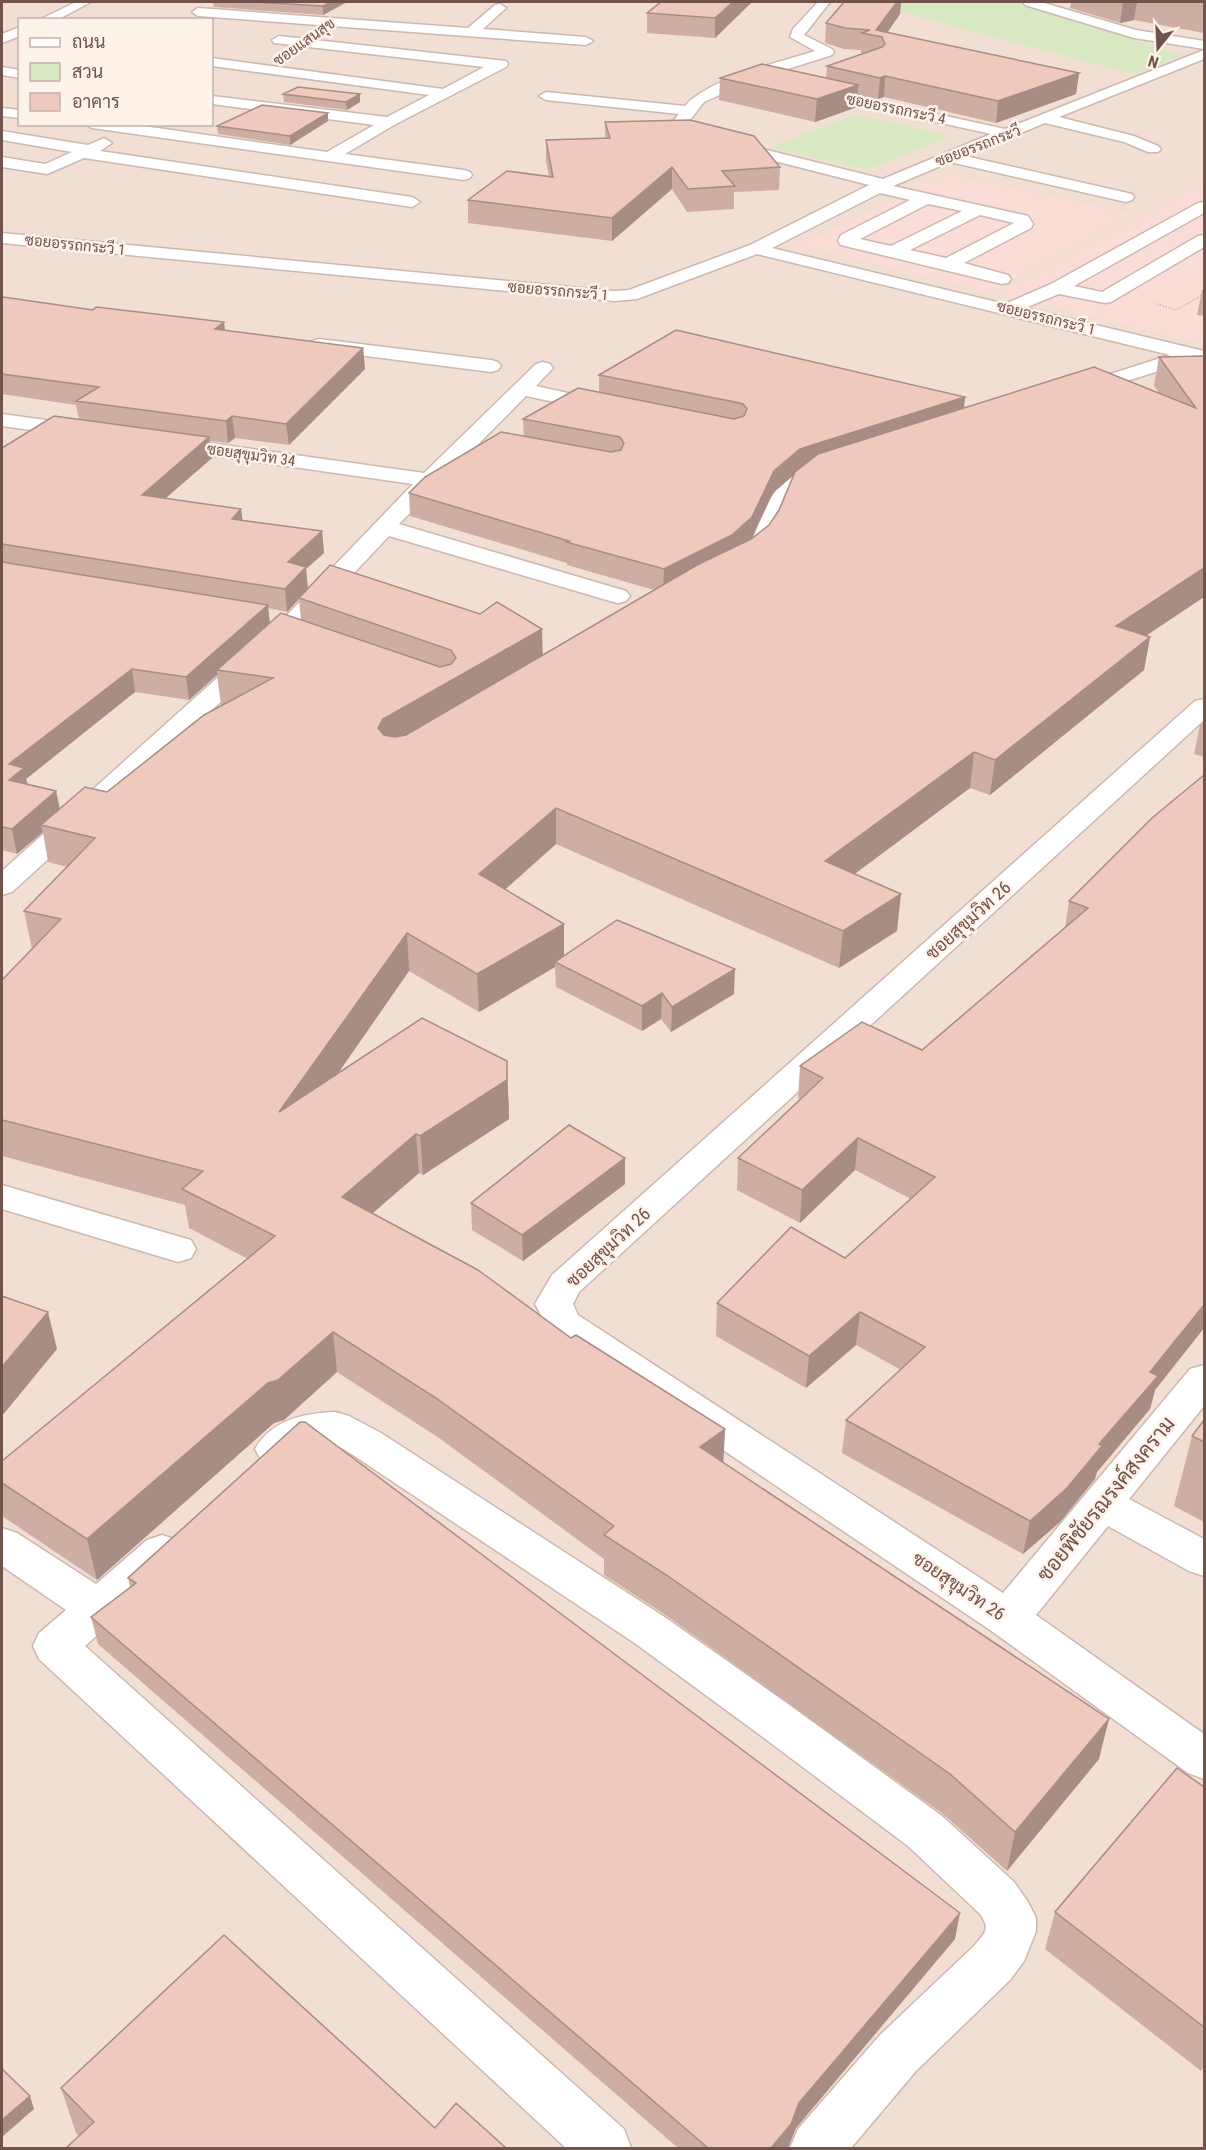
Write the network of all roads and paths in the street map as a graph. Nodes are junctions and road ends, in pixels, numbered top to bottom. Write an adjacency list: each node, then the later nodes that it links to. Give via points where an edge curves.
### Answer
1 (85, 2): 7 (street)
2 (824, 2): 25 (street, via 797,37 833,52)
3 (1029, 2): 16 (street, via 1134,34)
4 (351, 8): 8 (street, ซอยแสนสุข)
5 (500, 8): 10 (street)
6 (198, 12): 8 (street)
7 (49, 18)
8 (332, 22): 10 (street); 15 (street, ซอยแสนสุข)
9 (18, 32): 12 (street)
10 (472, 32): 11 (street)
11 (545, 38): 14 (street); 20 (street)
12 (2, 39)
13 (270, 39): 15 (street)
14 (586, 41)
15 (306, 43): 20 (street); 22 (street, ซอยแสนสุข)
16 (1204, 45)
17 (1204, 54): 19 (street, ซอยอรรถกระวี)
18 (213, 62): 22 (street)
19 (1187, 62): 21 (street); 35 (street, ซอยอรรถกระวี)
20 (499, 65): 29 (street)
21 (1204, 68)
22 (263, 69): 26 (street, ซอยแสนสุข); 29 (street)
23 (2, 71): 24 (street)
24 (18, 74)
25 (748, 77): 28 (street); 32 (street, via 699,99)
26 (242, 78)
27 (832, 78): 39 (street, ซอยอรรถกระวี 4, via 801,88)
28 (780, 84)
29 (444, 93): 36 (street)
30 (215, 94): 36 (street)
31 (546, 96): 32 (street)
32 (688, 111): 47 (street, via 673,131)
33 (2, 112): 34 (street)
34 (18, 114)
35 (1047, 119): 39 (street, ซอยอรรถกระวี); 41 (street, via 1129,139)
36 (389, 123): 43 (street)
37 (122, 126): 38 (street)
38 (137, 127): 42 (street); 43 (street)
39 (1009, 134): 44 (street, ซอยอรรถกระวี)
40 (2, 136): 42 (street)
41 (1153, 149)
42 (88, 151): 45 (street, via 47,169); 50 (street)
43 (331, 156): 46 (street)
44 (950, 157): 47 (street, ซอยอรรถกระวี); 48 (street)
45 (2, 162)
46 (464, 176)
47 (881, 186): 49 (street); 55 (street, ซอยอรรถกระวี)
48 (1126, 197)
49 (924, 199): 51 (street); 56 (street, via 847,239)
50 (412, 202)
51 (978, 210): 56 (street); 57 (street, via 1025,224)
52 (1201, 211): 59 (street)
53 (2, 238): 55 (street, ซอยอรรถกระวี 1, via 614,296 631,295)
54 (1204, 240): 59 (street, via 1105,298)
55 (756, 249): 61 (street, ซอยอรรถกระวี 1)
56 (894, 251): 57 (street)
57 (948, 264): 58 (street)
58 (1002, 279)
59 (1057, 288): 61 (street)
60 (1204, 294): 62 (path)
61 (1008, 309): 64 (street, ซอยอรรถกระวี 1)
62 (1176, 310)
63 (305, 344): 65 (street)
64 (1198, 355): 68 (street)
65 (491, 366)
66 (543, 368): 67 (street)
67 (521, 389): 69 (street); 73 (street)
68 (1056, 398)
69 (622, 410)
70 (2, 420): 71 (street)
71 (101, 433)
72 (148, 440): 76 (street, ซอยสุขุมวิท 34)
73 (470, 440): 74 (street); 76 (street)
74 (493, 444)
75 (841, 467): 78 (street, via 807,478 788,490 776,506 763,543)
76 (429, 480): 77 (street)
77 (384, 527): 79 (street); 81 (street, via 287,629)
78 (728, 573)
79 (618, 596)
80 (1204, 707): 91 (street, ซอยสุขุมวิท 26, via 565,1284 554,1304 564,1324)
81 (2, 886)
82 (2, 1197): 83 (street)
83 (178, 1249)
84 (1204, 1379): 86 (street, ซอยพิชัยรณรงค์สงคราม)
85 (246, 1477): 94 (street, via 289,1436 335,1426 660,1638 925,1831 997,1898 1011,1918 1006,1944 992,1963 898,2053)
86 (1102, 1504): 89 (street); 91 (street, ซอยพิชัยรณรงค์สงคราม)
87 (194, 1523): 90 (street)
88 (2, 1545): 90 (street)
89 (1204, 1559)
90 (99, 1609): 93 (street, via 55,1646)
91 (1008, 1619): 92 (street, ซอยสุขุมวิท 26)
92 (1204, 1759)
93 (605, 2148)
94 (817, 2148)

